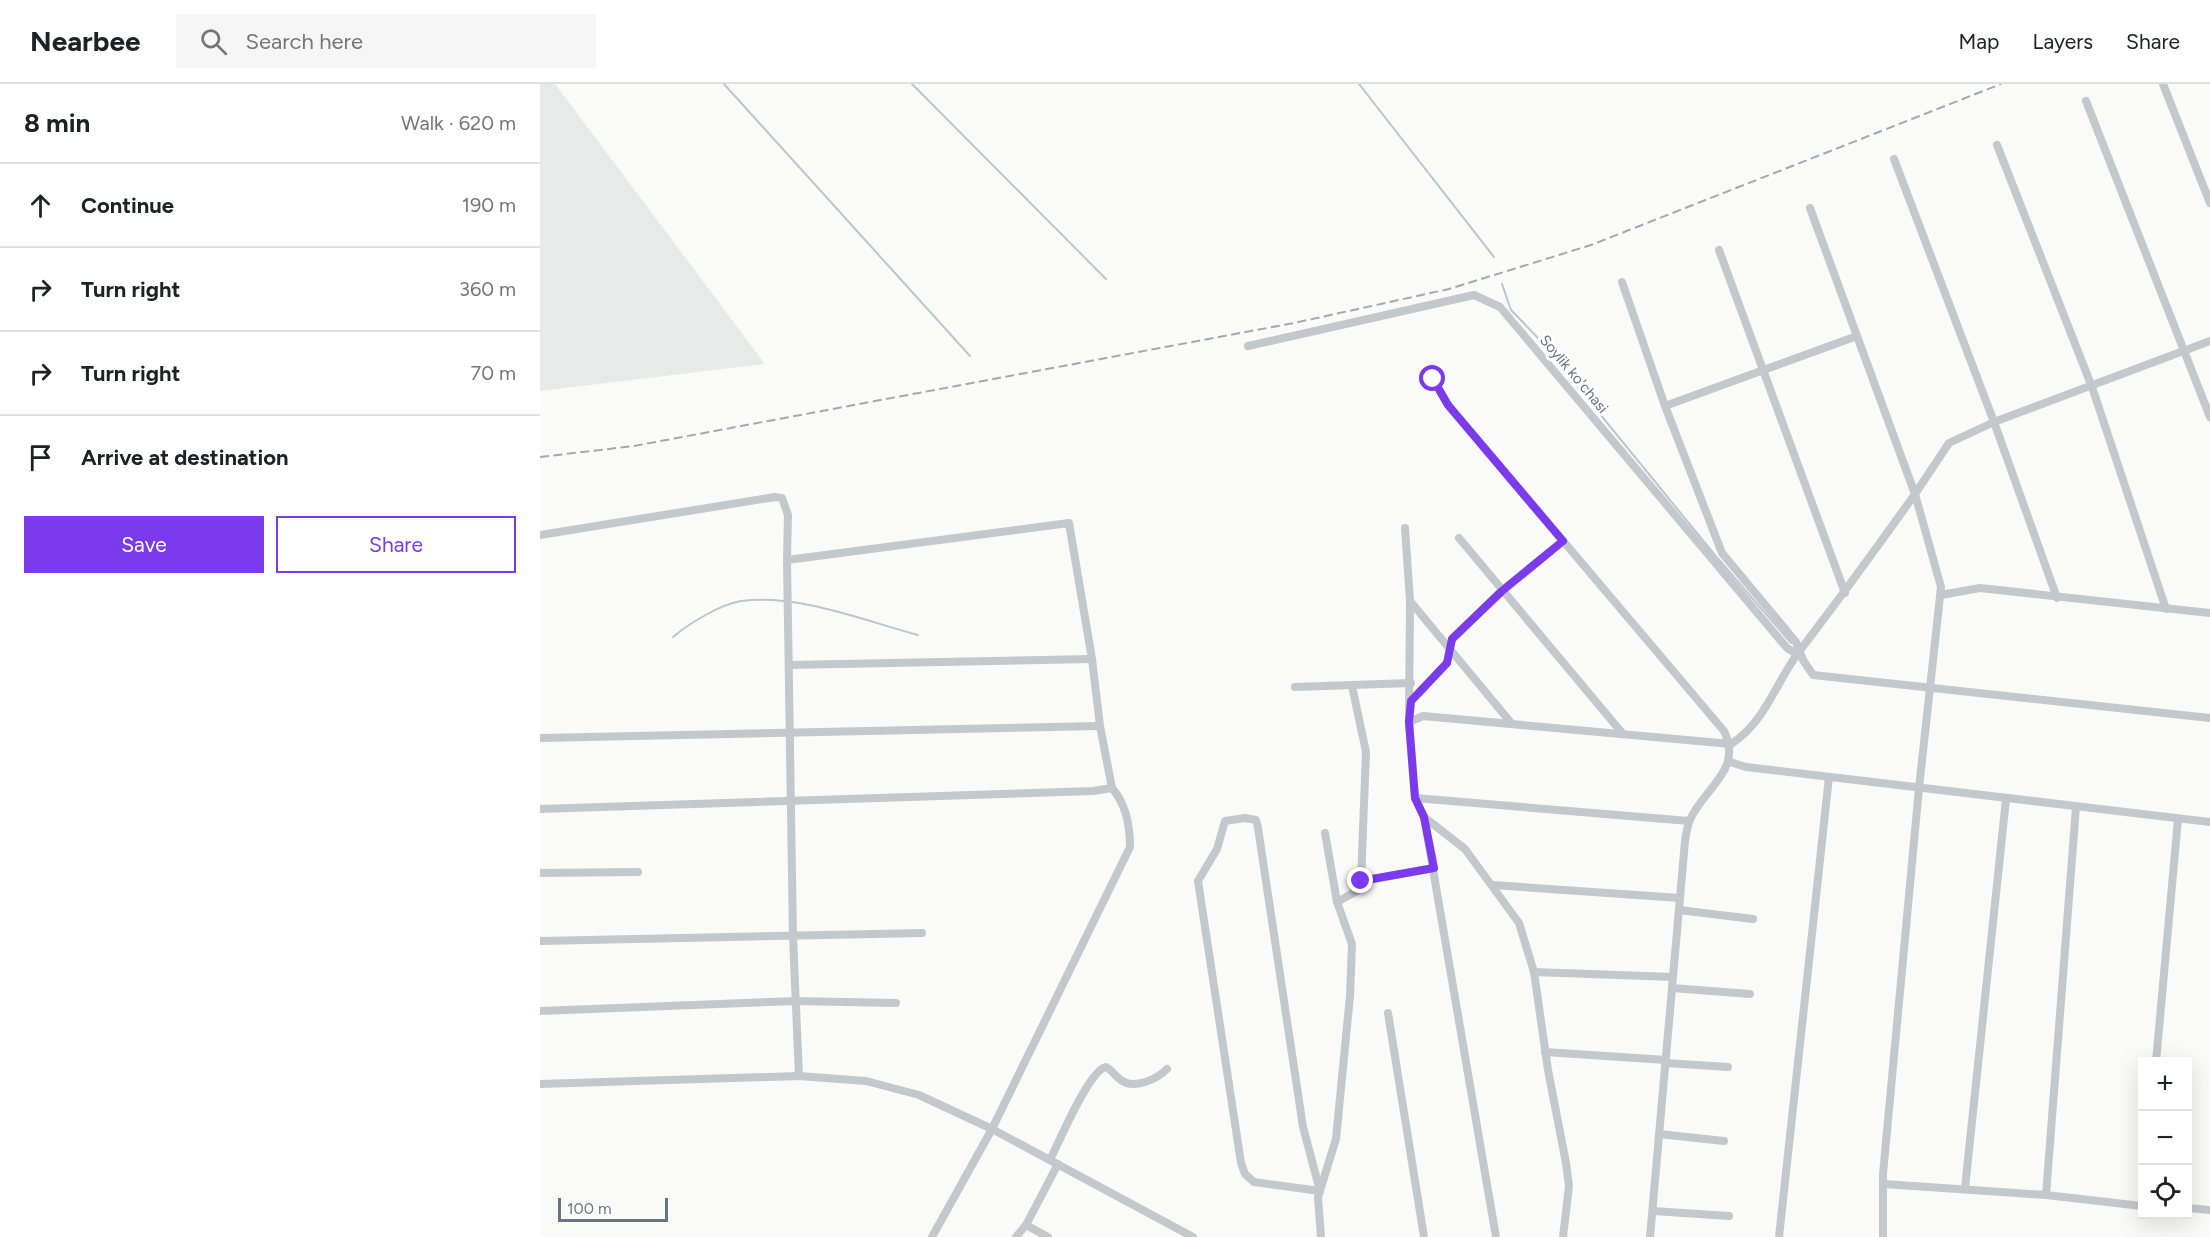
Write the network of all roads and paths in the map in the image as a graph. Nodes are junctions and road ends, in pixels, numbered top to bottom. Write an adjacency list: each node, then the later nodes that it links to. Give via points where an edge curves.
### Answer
1 (2163, 84): 5 (street)
2 (2086, 101): 12 (street)
3 (1997, 145): 15 (street)
4 (1894, 159): 18 (street)
5 (2210, 203)
6 (1810, 208): 9 (street)
7 (1719, 250): 13 (street)
8 (1622, 282): 16 (street)
9 (1857, 336): 13 (street); 19 (street)
10 (2210, 341): 12 (street)
11 (1248, 346): 25 (street, Soylik ko'chasi, via 1474,295 1500,307)
12 (2185, 351): 15 (street); 17 (street)
13 (1763, 370): 16 (street); 28 (street)
14 (1433, 379): 23 (street, via 1448,405)
15 (2092, 387): 18 (street); 32 (street)
16 (1665, 406): 24 (street)
17 (2210, 417)
18 (1994, 422): 19 (street, via 1949,443); 30 (street)
19 (1915, 494): 28 (street); 29 (street)
20 (1405, 528): 31 (street)
21 (540, 535): 26 (street, via 775,497 782,498 788,515)
22 (1459, 538): 27 (street)
23 (1563, 541): 27 (street); 50 (street)
24 (1722, 553): 25 (street); 35 (street, via 1796,642)
25 (1714, 559): 35 (street, Soylik ko'chasi, via 1787,648)
26 (787, 560): 36 (street, via 1069,523); 37 (street)
27 (1502, 591): 34 (street, via 1452,639); 48 (street)
28 (1845, 593): 35 (street)
29 (1941, 595): 30 (street, via 1980,588); 40 (street)
30 (2057, 598): 32 (street)
31 (1410, 601): 34 (street); 38 (street)
32 (2166, 609): 33 (street)
33 (2210, 613)
34 (1450, 647): 42 (street, via 1447,663); 45 (street)
35 (1798, 652): 40 (street, via 1814,675); 50 (street, via 1757,722)
36 (1092, 659): 37 (street); 46 (street)
37 (789, 665): 47 (street)
38 (1411, 683): 39 (street); 42 (street)
39 (1352, 686): 41 (street); 68 (street, via 1366,752)
40 (1929, 686): 43 (street); 54 (street)
41 (1294, 687)
42 (1411, 701): 44 (street)
43 (2210, 718)
44 (1409, 722): 45 (street, via 1423,716); 55 (street)
45 (1512, 724): 48 (street)
46 (1100, 726): 47 (street); 53 (street)
47 (789, 731): 49 (street); 57 (street)
48 (1623, 734): 50 (street)
49 (540, 738)
50 (1731, 744): 51 (street)
51 (1730, 762): 52 (street, via 1746,768); 62 (street)
52 (1829, 777): 54 (street); 115 (street)
53 (1112, 788): 57 (street); 92 (street, via 1121,798 1130,847)
54 (1919, 788): 56 (street); 96 (street)
55 (1415, 798): 60 (street); 62 (street)
56 (2006, 799): 58 (street); 97 (street)
57 (792, 801): 59 (street); 75 (street)
58 (2076, 807): 61 (street); 99 (street)
59 (540, 808)
60 (1424, 817): 65 (street); 69 (street, via 1465,849)
61 (2178, 819): 63 (street); 86 (street)
62 (1689, 821): 70 (street)
63 (2210, 822)
64 (1325, 833): 71 (street)
65 (1434, 868): 68 (street); 112 (street)
66 (638, 872): 67 (street)
67 (540, 873)
68 (1361, 881): 71 (street, via 1357,891)
69 (1493, 885): 70 (street); 77 (street, via 1519,923)
70 (1680, 897): 72 (street)
71 (1337, 902): 98 (street, via 1352,944 1350,996 1336,1139)
72 (1679, 910): 73 (street); 78 (street)
73 (1753, 919)
74 (922, 933): 75 (street)
75 (793, 937): 76 (street); 81 (street)
76 (540, 941)
77 (1534, 972): 78 (street); 85 (street)
78 (1673, 977): 79 (street)
79 (1672, 988): 80 (street); 87 (street)
80 (1750, 994)
81 (796, 1001): 82 (street); 83 (street); 90 (street)
82 (896, 1003)
83 (540, 1011)
84 (1388, 1013): 111 (street)
85 (1545, 1052): 87 (street); 113 (street, via 1569,1186)
86 (2156, 1057)
87 (1665, 1062): 88 (street); 93 (street)
88 (1728, 1067)
89 (1167, 1069): 95 (street, via 1149,1081 1129,1083 1106,1067 1100,1069 1083,1096)
90 (799, 1076): 91 (street); 92 (street, via 866,1082 919,1095)
91 (540, 1084)
92 (992, 1129): 95 (street); 106 (street)
93 (1659, 1134): 94 (street); 102 (street)
94 (1724, 1140)
95 (1054, 1162): 105 (street); 109 (street)
96 (1884, 1184): 97 (street); 116 (street)
97 (1965, 1188): 99 (street)
98 (1320, 1191): 98 (street, via 1254,1182 1241,1163 1198,880 1217,849 1221,827 1234,819 1256,820 1258,828 1303,1126); 110 (street)
99 (2046, 1195): 100 (street)
100 (2138, 1206)
101 (2192, 1208): 103 (street)
102 (1653, 1210): 104 (street); 114 (street)
103 (2210, 1210)
104 (1729, 1216)
105 (1026, 1225): 107 (street); 108 (street)
106 (932, 1237)
107 (1016, 1237)
108 (1048, 1237)
109 (1193, 1237)
110 (1321, 1237)
111 (1424, 1237)
112 (1496, 1237)
113 (1563, 1237)
114 (1650, 1237)
115 (1779, 1237)
116 (1883, 1237)

